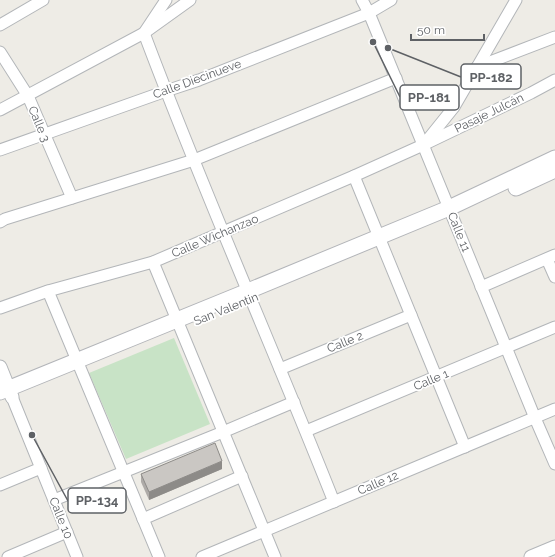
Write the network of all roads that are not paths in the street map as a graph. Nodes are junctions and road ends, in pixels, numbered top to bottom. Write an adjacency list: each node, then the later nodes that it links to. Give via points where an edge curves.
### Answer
1 (43, 0): 8 (street)
2 (166, 0): 9 (street)
3 (190, 0): 9 (street)
4 (362, 0): 7 (street, Calle 11)
5 (391, 0): 7 (street, Calle Diecinueve)
6 (516, 0): 12 (street)
7 (369, 13): 13 (street, Calle 11); 15 (street, Calle Diecinueve)
8 (0, 25)
9 (144, 33): 15 (street); 16 (street)
10 (555, 37): 12 (street)
11 (0, 52): 16 (street, Calle 3)
12 (477, 67): 19 (street, via 454,107)
13 (396, 78): 19 (street, Calle 11); 22 (street)
14 (555, 80): 19 (street, Pasaje Julcán)
15 (166, 91): 18 (street, Calle Diecinueve); 22 (street)
16 (28, 96): 17 (street); 18 (street, Calle 3)
17 (0, 110)
18 (44, 135): 20 (street, Calle Diecinueve); 25 (street, Calle 3)
19 (423, 145): 24 (street, Calle Wichanzao); 26 (street, Calle 11)
20 (0, 150)
21 (555, 158): 26 (main road)
22 (194, 160): 25 (street); 28 (street)
23 (555, 170): 26 (main road)
24 (354, 176): 28 (street, Calle Wichanzao); 29 (street)
25 (72, 198): 27 (street)
26 (451, 212): 29 (main road, San Valentin); 33 (street, Calle 11)
27 (0, 222)
28 (224, 232): 31 (street, Calle Wichanzao); 35 (street)
29 (381, 241): 35 (main road, San Valentin); 37 (street)
30 (551, 257): 32 (street); 33 (street)
31 (154, 262): 34 (street, Calle Wichanzao); 38 (street)
32 (555, 277)
33 (481, 287): 40 (street, Calle 11)
34 (48, 291): 36 (street, Calle Wichanzao); 41 (street)
35 (250, 295): 38 (main road, San Valentin); 43 (street)
36 (0, 308)
37 (411, 315): 43 (street, Calle 2); 44 (street)
38 (179, 324): 41 (main road, San Valentin); 50 (street)
39 (555, 327): 40 (street, Calle 1)
40 (506, 348): 44 (street, Calle 1); 48 (street, Calle 11)
41 (79, 365): 45 (main road, San Valentin); 54 (street)
42 (0, 367): 45 (street, Calle 10)
43 (280, 369): 46 (street)
44 (436, 377): 49 (street, Calle 1); 51 (street)
45 (5, 395): 53 (street, Calle 10)
46 (294, 402): 49 (street); 50 (street)
47 (555, 409): 48 (street, Calle 12)
48 (535, 418): 51 (street, Calle 12); 52 (street, Calle 11)
49 (306, 431): 58 (street)
50 (224, 432): 54 (street); 55 (street)
51 (465, 447): 58 (street, Calle 12)
52 (555, 464)
53 (40, 468): 56 (street); 57 (street, Calle 10)
54 (123, 472): 57 (street); 59 (street)
55 (242, 476): 59 (street); 60 (street)
56 (0, 485)
57 (54, 500): 61 (street, Calle 10)
58 (334, 502): 60 (street, Calle 12)
59 (143, 519): 65 (street)
60 (265, 531): 66 (street, Calle 12); 67 (street)
61 (67, 532): 63 (street); 64 (street, Calle 10)
62 (555, 547): 68 (street)
63 (8, 557)
64 (77, 557)
65 (159, 557)
66 (202, 557)
67 (275, 557)
68 (531, 557)

